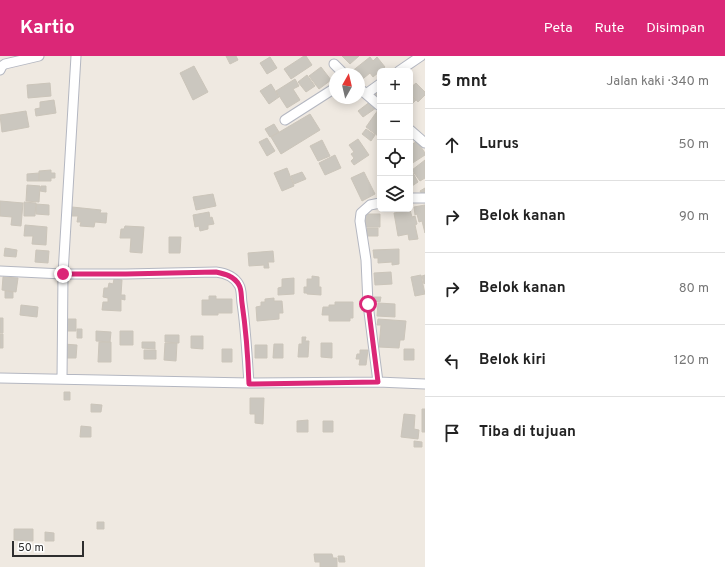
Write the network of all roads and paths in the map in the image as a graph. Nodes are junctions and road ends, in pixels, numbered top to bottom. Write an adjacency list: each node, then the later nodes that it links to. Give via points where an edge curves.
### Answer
1 (38, 56): 7 (street, via 4,64)
2 (76, 56): 20 (street)
3 (421, 56): 6 (street)
4 (334, 64): 5 (street)
5 (338, 68)
6 (403, 68)
7 (0, 70)
8 (377, 85): 9 (street)
9 (365, 90)
10 (329, 92): 13 (street)
11 (365, 94): 12 (street)
12 (378, 104)
13 (285, 120)
14 (413, 133): 15 (street)
15 (425, 143)
16 (413, 198): 17 (street)
17 (425, 198)
18 (377, 204): 23 (street, via 370,205 361,212 360,221)
19 (0, 272): 20 (street)
20 (63, 274): 22 (street); 24 (street, via 216,272 234,278 240,286)
21 (0, 378): 22 (street)
22 (62, 379): 24 (street)
23 (378, 382): 24 (street); 25 (street)
24 (249, 384)
25 (425, 384)

